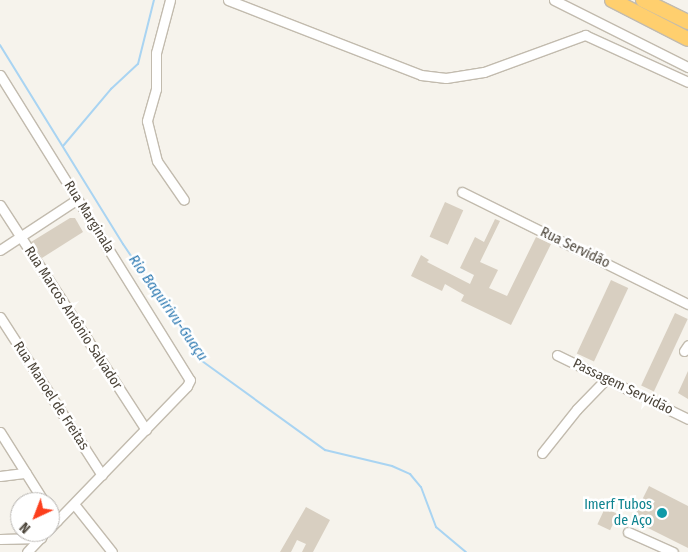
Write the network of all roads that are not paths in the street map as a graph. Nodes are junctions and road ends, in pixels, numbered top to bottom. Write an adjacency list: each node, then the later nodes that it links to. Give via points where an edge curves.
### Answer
1 (170, 0): 13 (street, via 156,53 156,88 148,121 157,161)
2 (228, 0): 10 (street, via 421,75 446,78 484,72 585,35)
3 (554, 0): 8 (street)
4 (612, 0): 7 (highway)
5 (643, 0): 6 (highway)
6 (688, 22)
7 (688, 40)
8 (688, 67)
9 (0, 75): 12 (street, Rua Marginala)
10 (688, 82)
11 (462, 192): 17 (street, Rua Servidão)
12 (76, 200): 15 (street); 22 (street, Rua Marginala, via 189,377 188,386)
13 (184, 200)
14 (0, 205): 15 (street, Rua Marcos Antônio Salvador)
15 (20, 238): 16 (street); 22 (street, Rua Marcos Antônio Salvador)
16 (0, 250)
17 (688, 304)
18 (0, 317): 27 (street, Rua Manoel de Freitas)
19 (557, 355): 20 (street, Passagem Servidão)
20 (606, 379): 21 (street, Passagem Servidão); 24 (street)
21 (688, 419)
22 (146, 430): 27 (street)
23 (0, 432): 25 (street)
24 (542, 453)
25 (26, 473): 26 (street); 28 (street)
26 (0, 476)
27 (102, 476): 29 (street)
28 (38, 492)
29 (74, 504): 30 (street); 34 (street)
30 (60, 518)
31 (628, 532): 35 (street)
32 (37, 542): 33 (street)
33 (27, 552)
34 (112, 552)
35 (673, 552)

